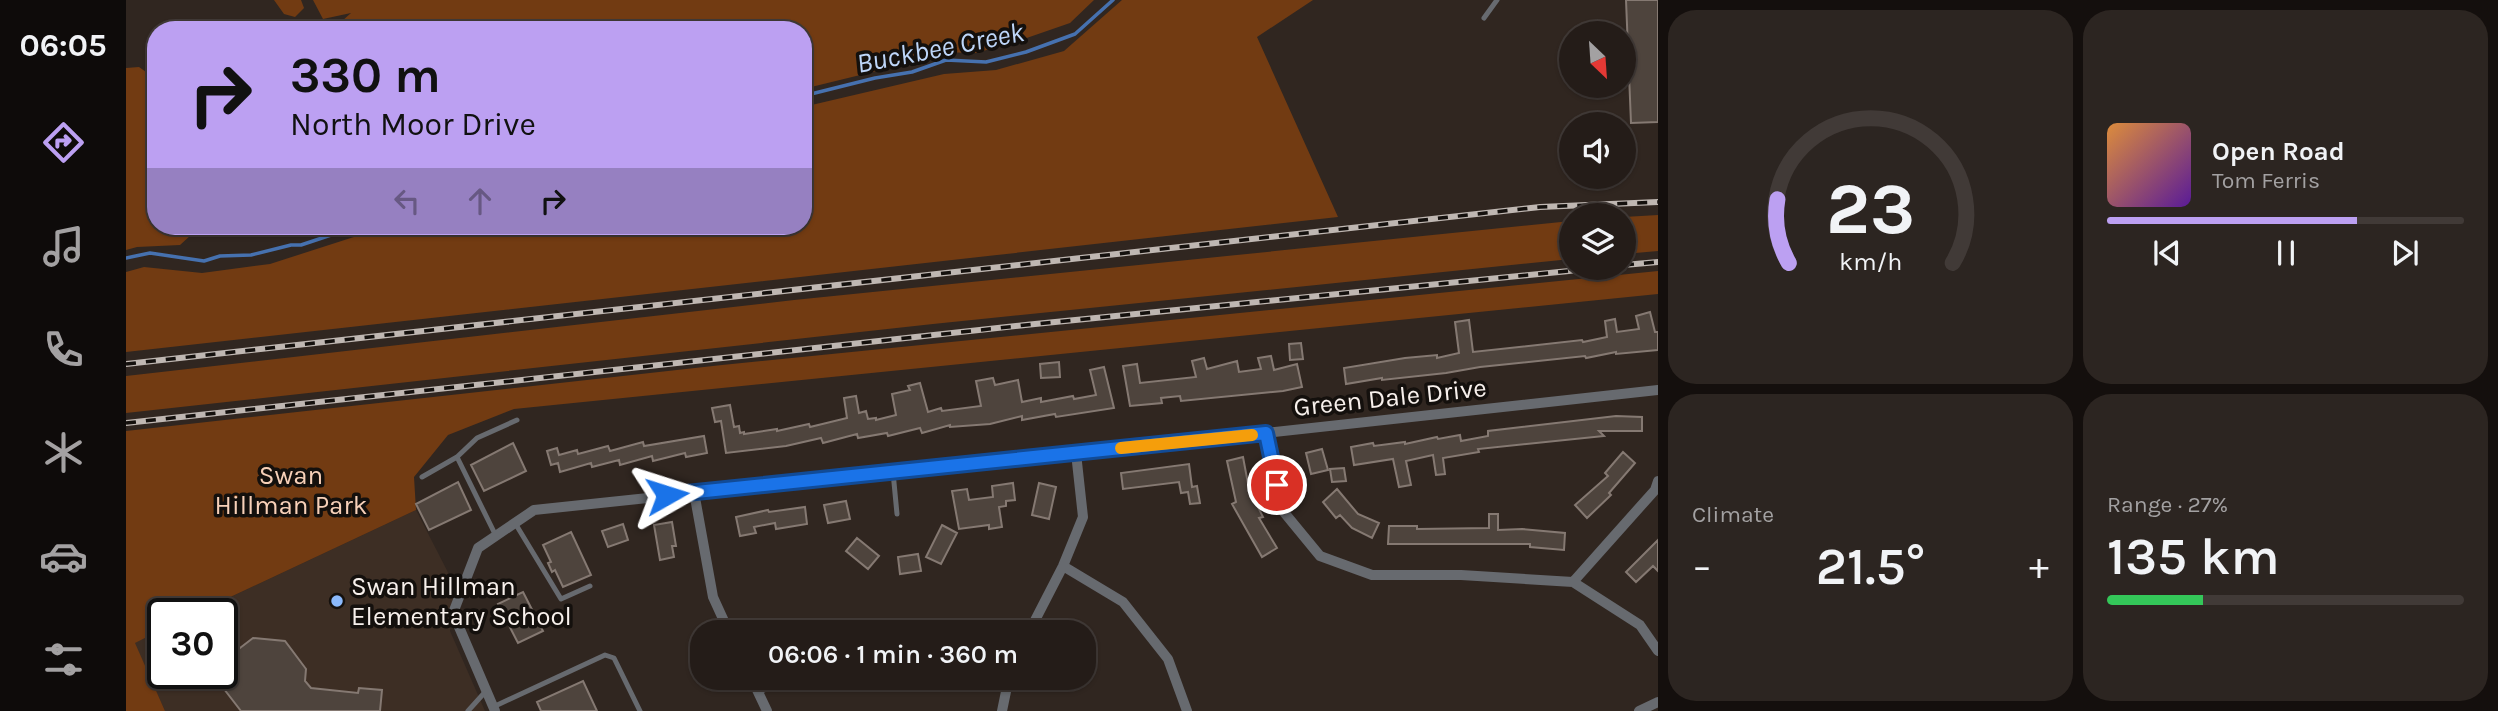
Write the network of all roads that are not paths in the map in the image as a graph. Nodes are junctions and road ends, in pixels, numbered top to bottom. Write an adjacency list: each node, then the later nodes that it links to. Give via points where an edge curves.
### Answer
1 (1497, 0): 2 (lane)
2 (1484, 18)
3 (1658, 390): 5 (street, Green Dale Drive)
4 (517, 420): 7 (lane, via 477,438)
5 (1266, 433): 6 (street, Green Dale Drive); 16 (street, via 1283,511 1320,556 1372,575)
6 (1076, 453): 8 (street, Green Dale Drive); 15 (street, via 1083,517)
7 (457, 457): 9 (lane); 14 (lane)
8 (893, 472): 11 (street, Green Dale Drive); 12 (lane)
9 (422, 477)
10 (1658, 481): 16 (street)
11 (694, 492): 13 (street, Green Dale Drive, via 534,510); 18 (street, via 713,597)
12 (897, 513)
13 (514, 523): 14 (street, Green Dale Drive); 17 (lane, via 561,599)
14 (496, 536): 24 (street, Green Dale Drive, via 478,548 453,613)
15 (1063, 566): 19 (street); 32 (street, via 1123,602 1168,659)
16 (1573, 582): 20 (street, via 1640,625)
17 (590, 586)
18 (724, 620)
19 (1036, 620)
20 (1658, 651)
21 (757, 690): 25 (street)
22 (764, 690): 25 (lane)
23 (1006, 690): 31 (street)
24 (486, 691): 27 (street, Green Dale Drive); 28 (lane)
25 (758, 693): 30 (street)
26 (1658, 702): 33 (street)
27 (494, 709): 29 (lane, via 605,655 614,658)
28 (468, 711)
29 (640, 711)
30 (767, 711)
31 (1002, 711)
32 (1187, 711)
33 (1639, 711)

